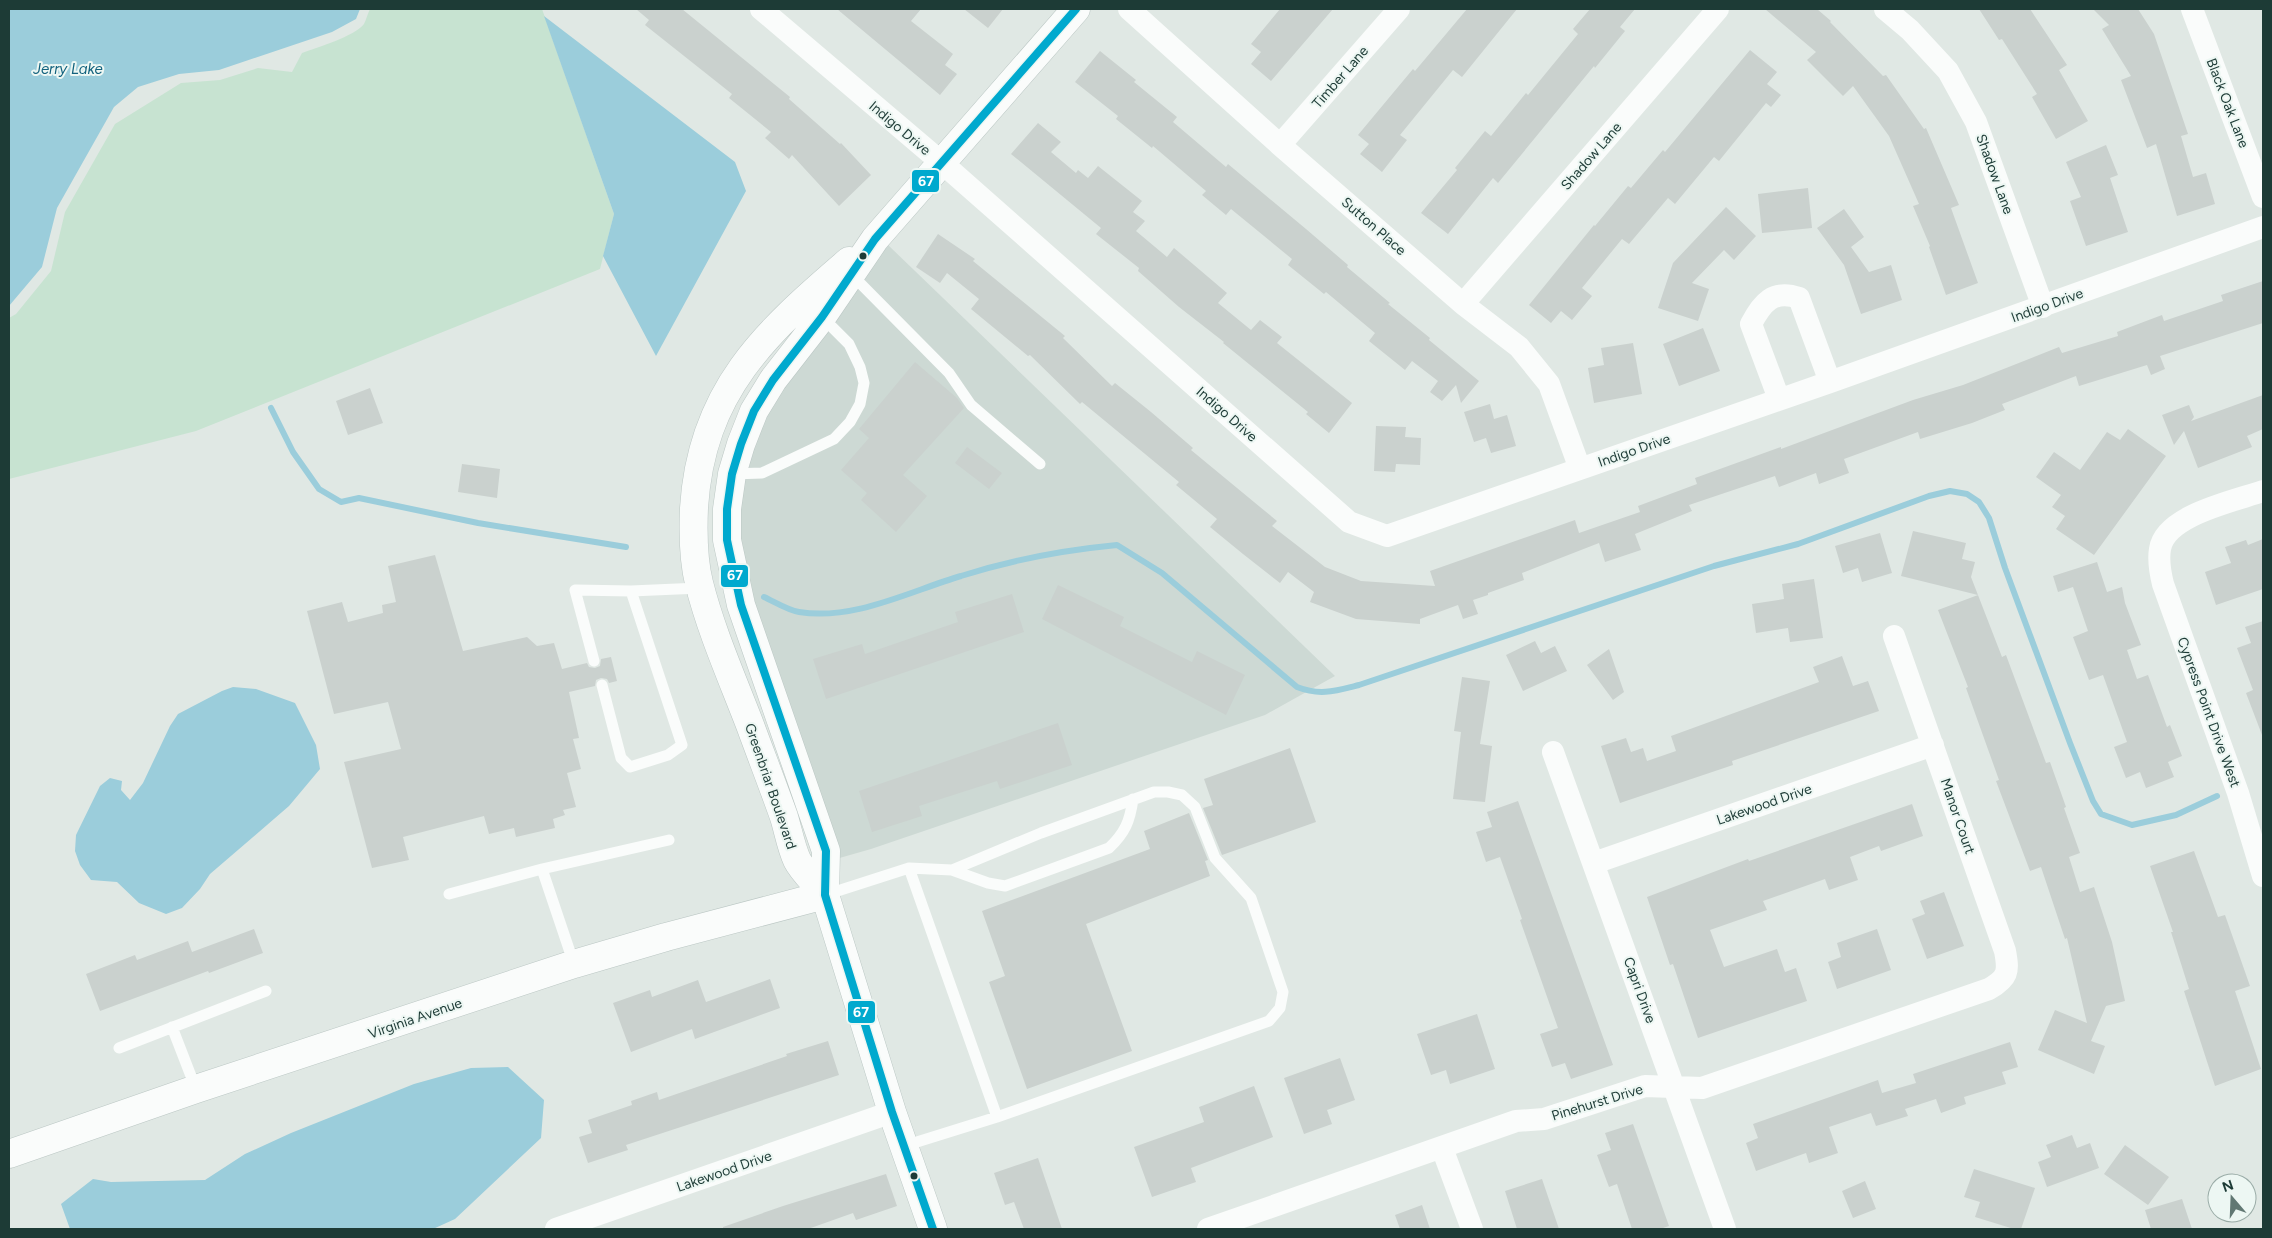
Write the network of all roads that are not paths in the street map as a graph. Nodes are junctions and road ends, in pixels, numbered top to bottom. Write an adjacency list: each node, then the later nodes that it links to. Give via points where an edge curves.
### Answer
1 (761, 9): 9 (street, Indigo Drive)
2 (1076, 9): 9 (street, Greenbriar Boulevard)
3 (1129, 9): 8 (street, Sutton Place)
4 (1400, 9): 8 (street, Timber Lane)
5 (1718, 9): 14 (street, Shadow Lane)
6 (1885, 9): 15 (street, Shadow Lane, via 1910,30 1948,71 1976,122)
7 (2192, 9): 10 (street, Black Oak Lane)
8 (1280, 145): 14 (street, Sutton Place)
9 (941, 162): 12 (street, Greenbriar Boulevard); 20 (street, Indigo Drive, via 1349,522 1387,536)
10 (2263, 197)
11 (2263, 227): 15 (street, Indigo Drive)
12 (875, 239): 13 (street, Greenbriar Boulevard); 23 (street, Greenbriar Boulevard, via 801,302 765,340 734,378 720,403 701,453 696,486 694,545)
13 (851, 274): 16 (street, Greenbriar Boulevard); 19 (lane, via 949,373 971,405)
14 (1463, 304): 20 (street, Sutton Place, via 1519,347 1549,384)
15 (2043, 307): 17 (street, Indigo Drive)
16 (822, 317): 21 (street, Greenbriar Boulevard, via 772,380 754,411); 21 (lane, via 849,344 860,367 864,383 854,416 834,439 762,473)
17 (1830, 382): 18 (street, Indigo Drive); 18 (street, via 1799,298 1786,293 1774,296 1759,310 1751,324)
18 (1779, 399): 20 (street, Indigo Drive)
19 (1040, 464)
20 (1580, 469)
21 (732, 474): 38 (street, Greenbriar Boulevard, via 727,540 732,570 741,605 826,851)
22 (2263, 491): 36 (street, Cypress Point Drive West, via 2178,523 2160,548 2159,567 2238,793)
23 (700, 588): 24 (lane); 38 (street, Greenbriar Boulevard, via 797,860)
24 (631, 591): 26 (lane, via 575,590); 27 (lane, via 682,745 668,755 630,767 621,758)
25 (1894, 636): 28 (street, Manor Court)
26 (594, 661)
27 (602, 685)
28 (1933, 745): 32 (street, Lakewood Drive); 40 (street, Manor Court, via 2005,951 2006,977)
29 (1553, 752): 32 (street, Capri Drive)
30 (1133, 799): 35 (lane); 35 (lane, via 1130,821 1121,837 1109,848 1005,886); 47 (lane, via 1154,792 1168,792 1182,795 1196,807 1215,858 1251,898 1282,992 1280,1008 1269,1020)
31 (669, 840): 34 (lane)
32 (1594, 863): 44 (street, Capri Drive)
33 (909, 868): 35 (lane); 38 (lane); 47 (lane)
34 (542, 869): 37 (lane); 39 (lane)
35 (952, 870)
36 (2263, 876)
37 (449, 894)
38 (826, 895): 39 (street, Virginia Avenue); 46 (street)
39 (574, 964): 45 (street, Virginia Avenue)
40 (1989, 989): 44 (street, Pinehurst Drive, via 1702,1088)
41 (266, 991): 42 (lane)
42 (172, 1027): 43 (lane); 45 (lane)
43 (120, 1048)
44 (1674, 1087): 49 (street, Pinehurst Drive, via 1645,1086 1544,1119 1516,1121); 55 (street, Capri Drive)
45 (196, 1089): 50 (street, Virginia Avenue)
46 (892, 1112): 48 (street); 51 (street, Lakewood Drive)
47 (998, 1117): 48 (lane)
48 (904, 1146): 52 (street)
49 (1442, 1148): 53 (street, Pinehurst Drive); 54 (street)
50 (9, 1154)
51 (556, 1229)
52 (933, 1229)
53 (1208, 1229)
54 (1472, 1229)
55 (1725, 1229)

